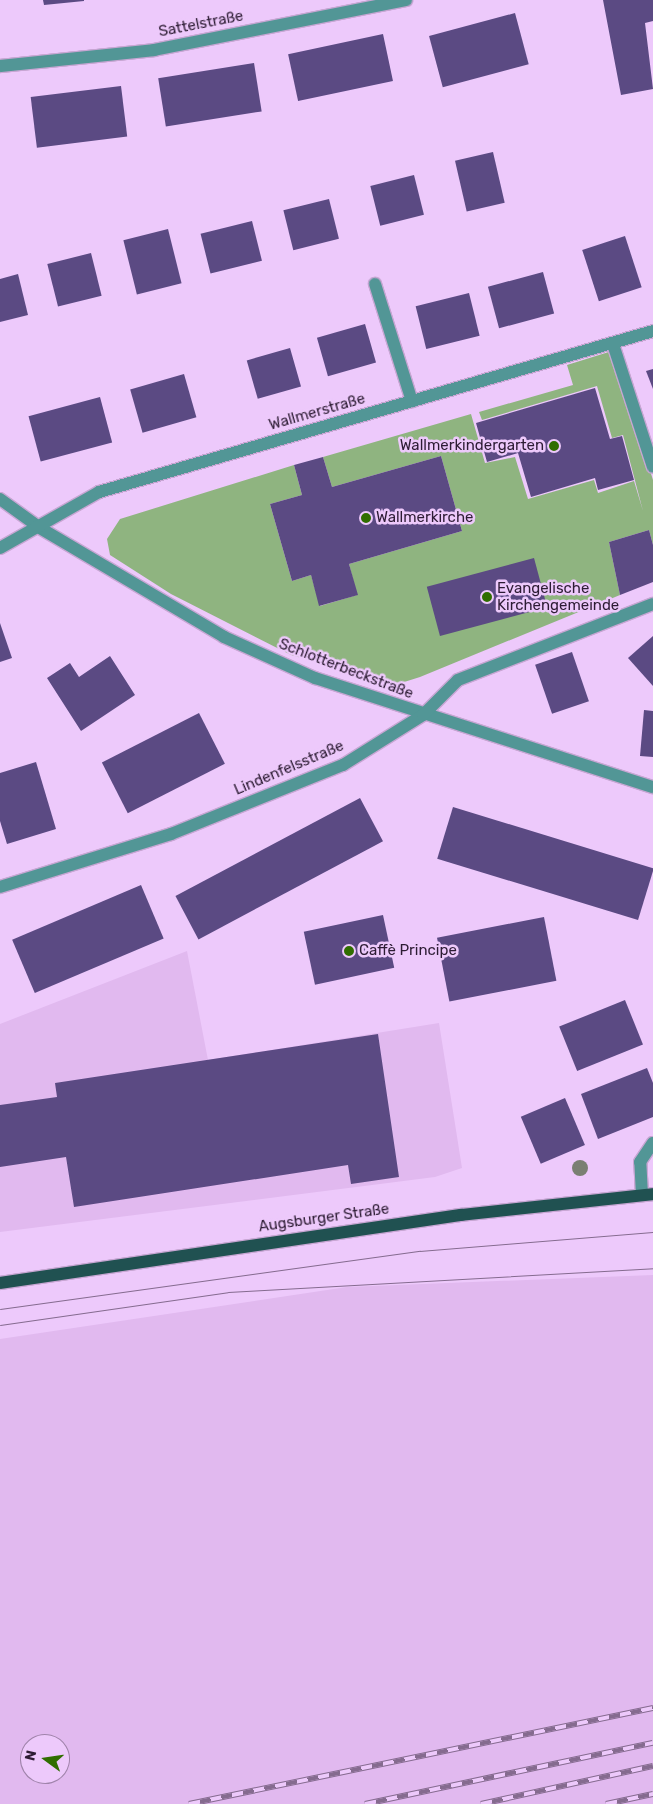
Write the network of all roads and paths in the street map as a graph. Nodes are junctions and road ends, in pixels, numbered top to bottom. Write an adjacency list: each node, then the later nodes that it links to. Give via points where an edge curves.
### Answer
1 (406, 0): 2 (street, Sattelstraße, via 154,50)
2 (0, 66)
3 (375, 284): 6 (street)
4 (653, 331): 5 (street, Wallmerstraße)
5 (613, 344): 6 (street, Wallmerstraße); 7 (street)
6 (412, 401): 9 (street, Wallmerstraße, via 100,492)
7 (653, 467)
8 (0, 499): 9 (street, Schlotterbeckstraße)
9 (40, 528): 10 (street, Wallmerstraße); 12 (street, Schlotterbeckstraße, via 224,637 315,678)
10 (0, 548)
11 (653, 604): 12 (street, Lindenfelsstraße, via 458,680)
12 (423, 715): 13 (street, Schlotterbeckstraße); 14 (street, Lindenfelsstraße, via 343,766 171,834)
13 (653, 787)
14 (0, 887)
15 (653, 1143): 16 (street, via 640,1162)
16 (647, 1195): 17 (main road, Augsburger Straße, via 461,1215)
17 (0, 1283)

